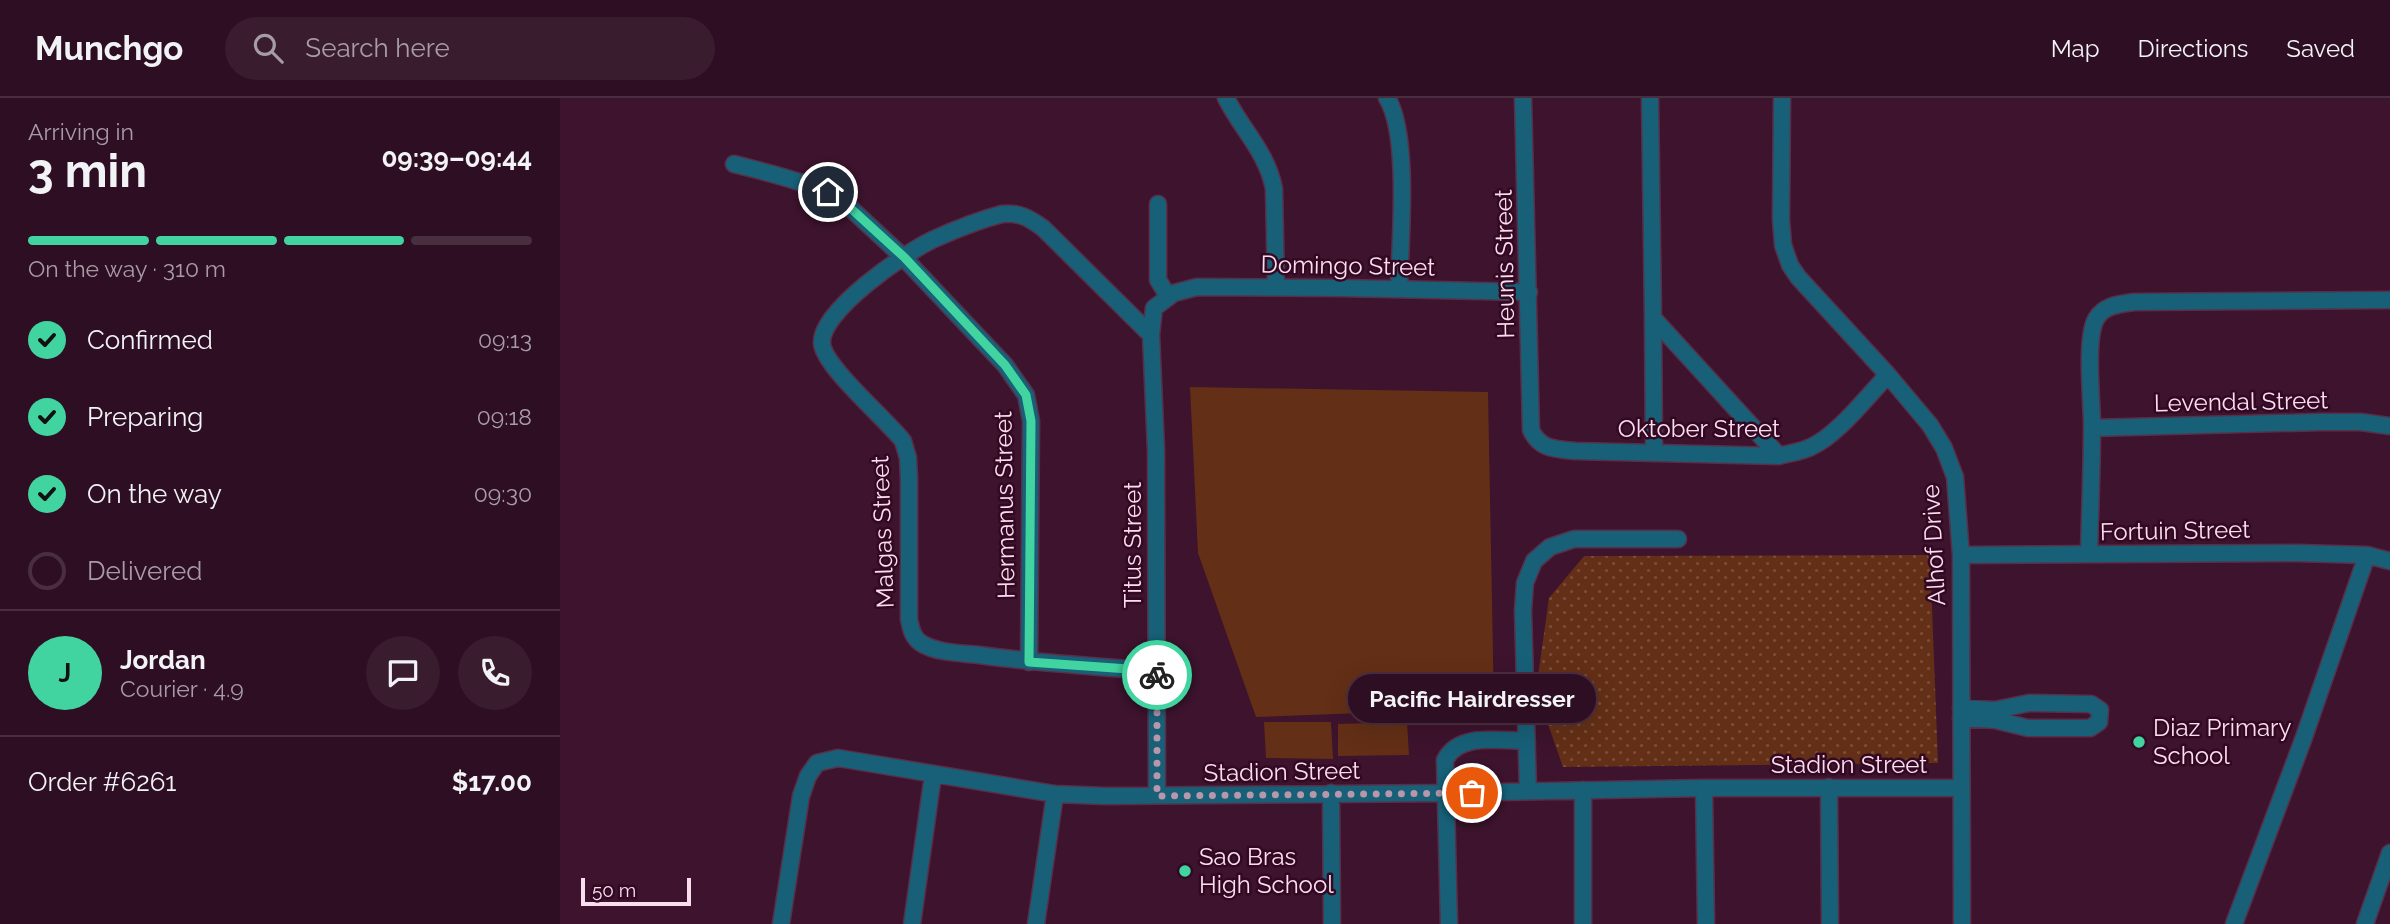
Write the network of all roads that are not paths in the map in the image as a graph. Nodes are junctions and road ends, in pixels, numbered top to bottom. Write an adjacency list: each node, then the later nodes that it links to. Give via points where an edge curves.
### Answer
1 (1226, 98): 9 (street, via 1271,175)
2 (1387, 98): 10 (street, via 1399,134)
3 (1523, 98): 11 (street, Heunis Street)
4 (1650, 98): 14 (street)
5 (1783, 98): 16 (street, Alhof Drive, via 1781,219 1786,255 1798,277)
6 (734, 164): 8 (street, Hermanus Street, via 828,192)
7 (1158, 204): 12 (street, via 1158,280)
8 (904, 257): 15 (street, via 988,218 1014,213 1027,217); 27 (street, Hermanus Street, via 1005,365 1026,395 1031,421); 27 (street, Malgas Street, via 831,317 822,343 829,361 903,441 909,479 909,619 915,638 936,649)
9 (1276, 288): 10 (street, Domingo Street); 12 (street, Domingo Street, via 1197,287)
10 (1399, 289): 11 (street, Domingo Street)
11 (1528, 292): 19 (street, Heunis Street)
12 (1168, 296): 15 (street, Titus Street, via 1154,308)
13 (2390, 300): 18 (street, via 2134,302 2111,306 2096,319 2090,346)
14 (1653, 318): 20 (street); 21 (street)
15 (1151, 335): 28 (street, Titus Street)
16 (1888, 375): 21 (street, Oktober Street, via 1818,443); 24 (street, Alhof Drive, via 1930,425 1951,463)
17 (2390, 426): 18 (street, Levendal Street, via 2321,422)
18 (2092, 428): 23 (street)
19 (1531, 430): 20 (street, Oktober Street, via 1540,443 1553,449)
20 (1654, 452): 21 (street, Oktober Street)
21 (1779, 456)
22 (1678, 539): 30 (street, via 1574,539 1550,547 1534,561 1525,583 1523,610)
23 (2089, 554): 24 (street, Fortuin Street); 25 (street, Fortuin Street)
24 (1961, 555): 29 (street, Alhof Drive)
25 (2367, 555): 26 (street, Fortuin Street); 51 (street)
26 (2390, 561)
27 (1029, 662): 28 (street)
28 (1157, 671): 40 (street, Titus Street)
29 (1961, 713): 29 (street, via 2029,703 2091,704 2100,710 2099,722 2090,728 2028,728); 34 (street, Alhof Drive)
30 (1527, 741): 36 (street); 38 (street, via 1459,745 1445,760)
31 (933, 775): 39 (street, Stadion Street); 42 (street, Stadion Street, via 838,758 817,763 801,796); 43 (street)
32 (1829, 787): 33 (street, Stadion Street); 34 (street, Stadion Street); 49 (street)
33 (1704, 788): 35 (street, Stadion Street); 48 (street)
34 (1961, 788): 50 (street, Alhof Drive)
35 (1583, 790): 36 (street, Stadion Street); 47 (street)
36 (1528, 791): 38 (street, Stadion Street)
37 (1331, 793): 38 (street, Stadion Street); 40 (street, Stadion Street); 45 (street)
38 (1445, 793): 46 (street)
39 (1055, 794): 40 (street, Stadion Street); 44 (street)
40 (1157, 796)
41 (2390, 853): 52 (street)
42 (781, 924)
43 (912, 924)
44 (1036, 924)
45 (1332, 924)
46 (1449, 924)
47 (1583, 924)
48 (1706, 924)
49 (1830, 924)
50 (1962, 924)
51 (2234, 924)
52 (2365, 924)

